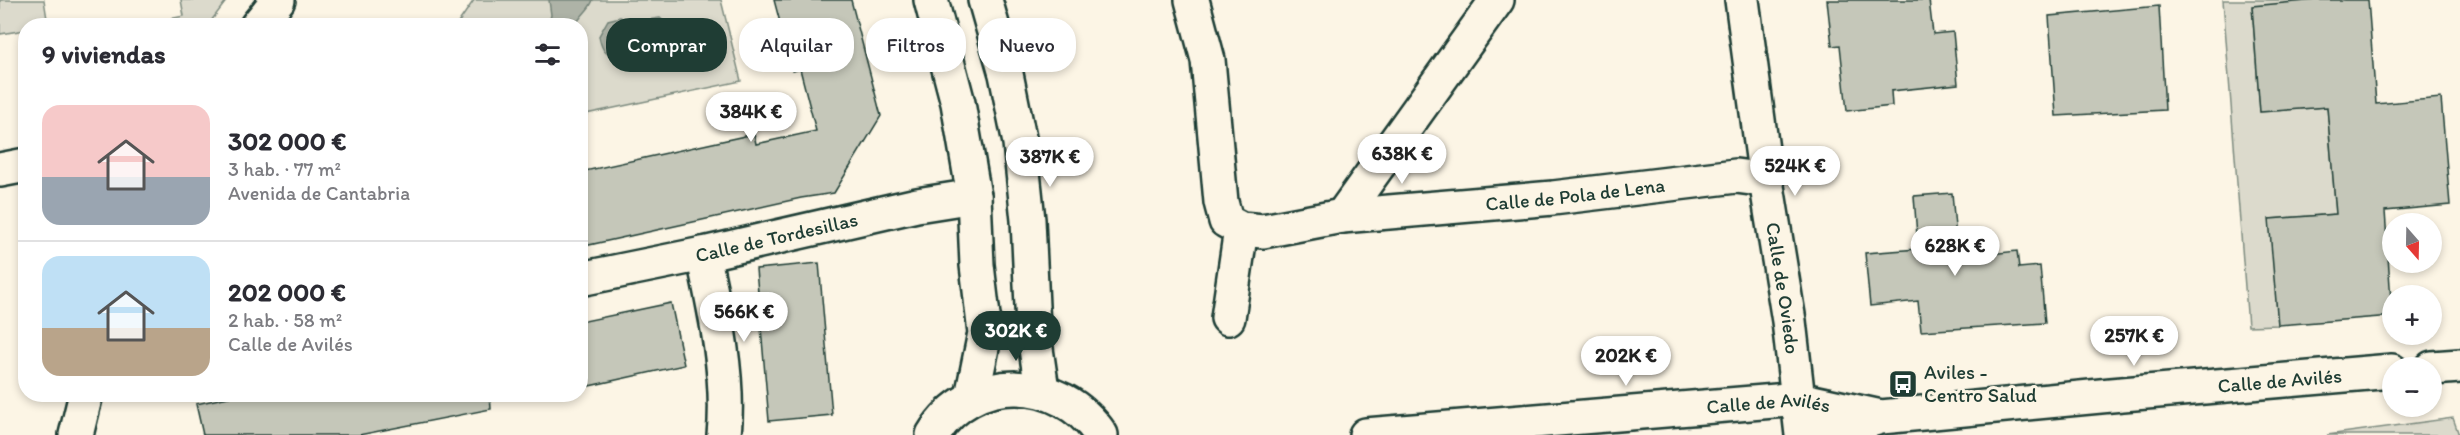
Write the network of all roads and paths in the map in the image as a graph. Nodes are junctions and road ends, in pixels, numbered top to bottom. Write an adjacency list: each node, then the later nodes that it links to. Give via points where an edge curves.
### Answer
1 (278, 0): 7 (street)
2 (931, 0): 11 (street, via 958,103)
3 (985, 0): 20 (street, via 1020,143 1033,328)
4 (1192, 0): 13 (street, via 1208,60 1221,202 1226,221)
5 (1497, 0): 12 (street)
6 (1742, 0): 10 (street, Calle de Oviedo)
7 (263, 18)
8 (18, 167): 9 (street)
9 (0, 170)
10 (1766, 180): 12 (street, Calle de Pola de Lena, via 1737,176 1553,198); 22 (street, Calle de Oviedo)
11 (974, 196): 14 (street, Calle de Tordesillas, via 917,204); 21 (street, via 985,333)
12 (1342, 216): 13 (street, Calle de Pola de Lena, via 1263,231)
13 (1241, 229): 16 (street)
14 (703, 254): 15 (street, Calle de Tordesillas); 26 (street, via 724,387)
15 (588, 277)
16 (1228, 318)
17 (2460, 366): 18 (street)
18 (2442, 367)
19 (2382, 372): 24 (street, Calle de Avilés)
20 (1042, 390): 21 (street, via 994,389); 28 (street, via 1069,402)
21 (972, 398): 27 (street, via 941,420)
22 (1799, 399): 24 (street, Calle de Avilés); 29 (street, Calle de Avilés); 30 (street, Calle de Oviedo)
23 (84, 402): 25 (street)
24 (1881, 417): 31 (street, Calle de Avilés)
25 (76, 435)
26 (724, 435)
27 (933, 435)
28 (1101, 435)
29 (1366, 435)
30 (1802, 435)
31 (1819, 435)

